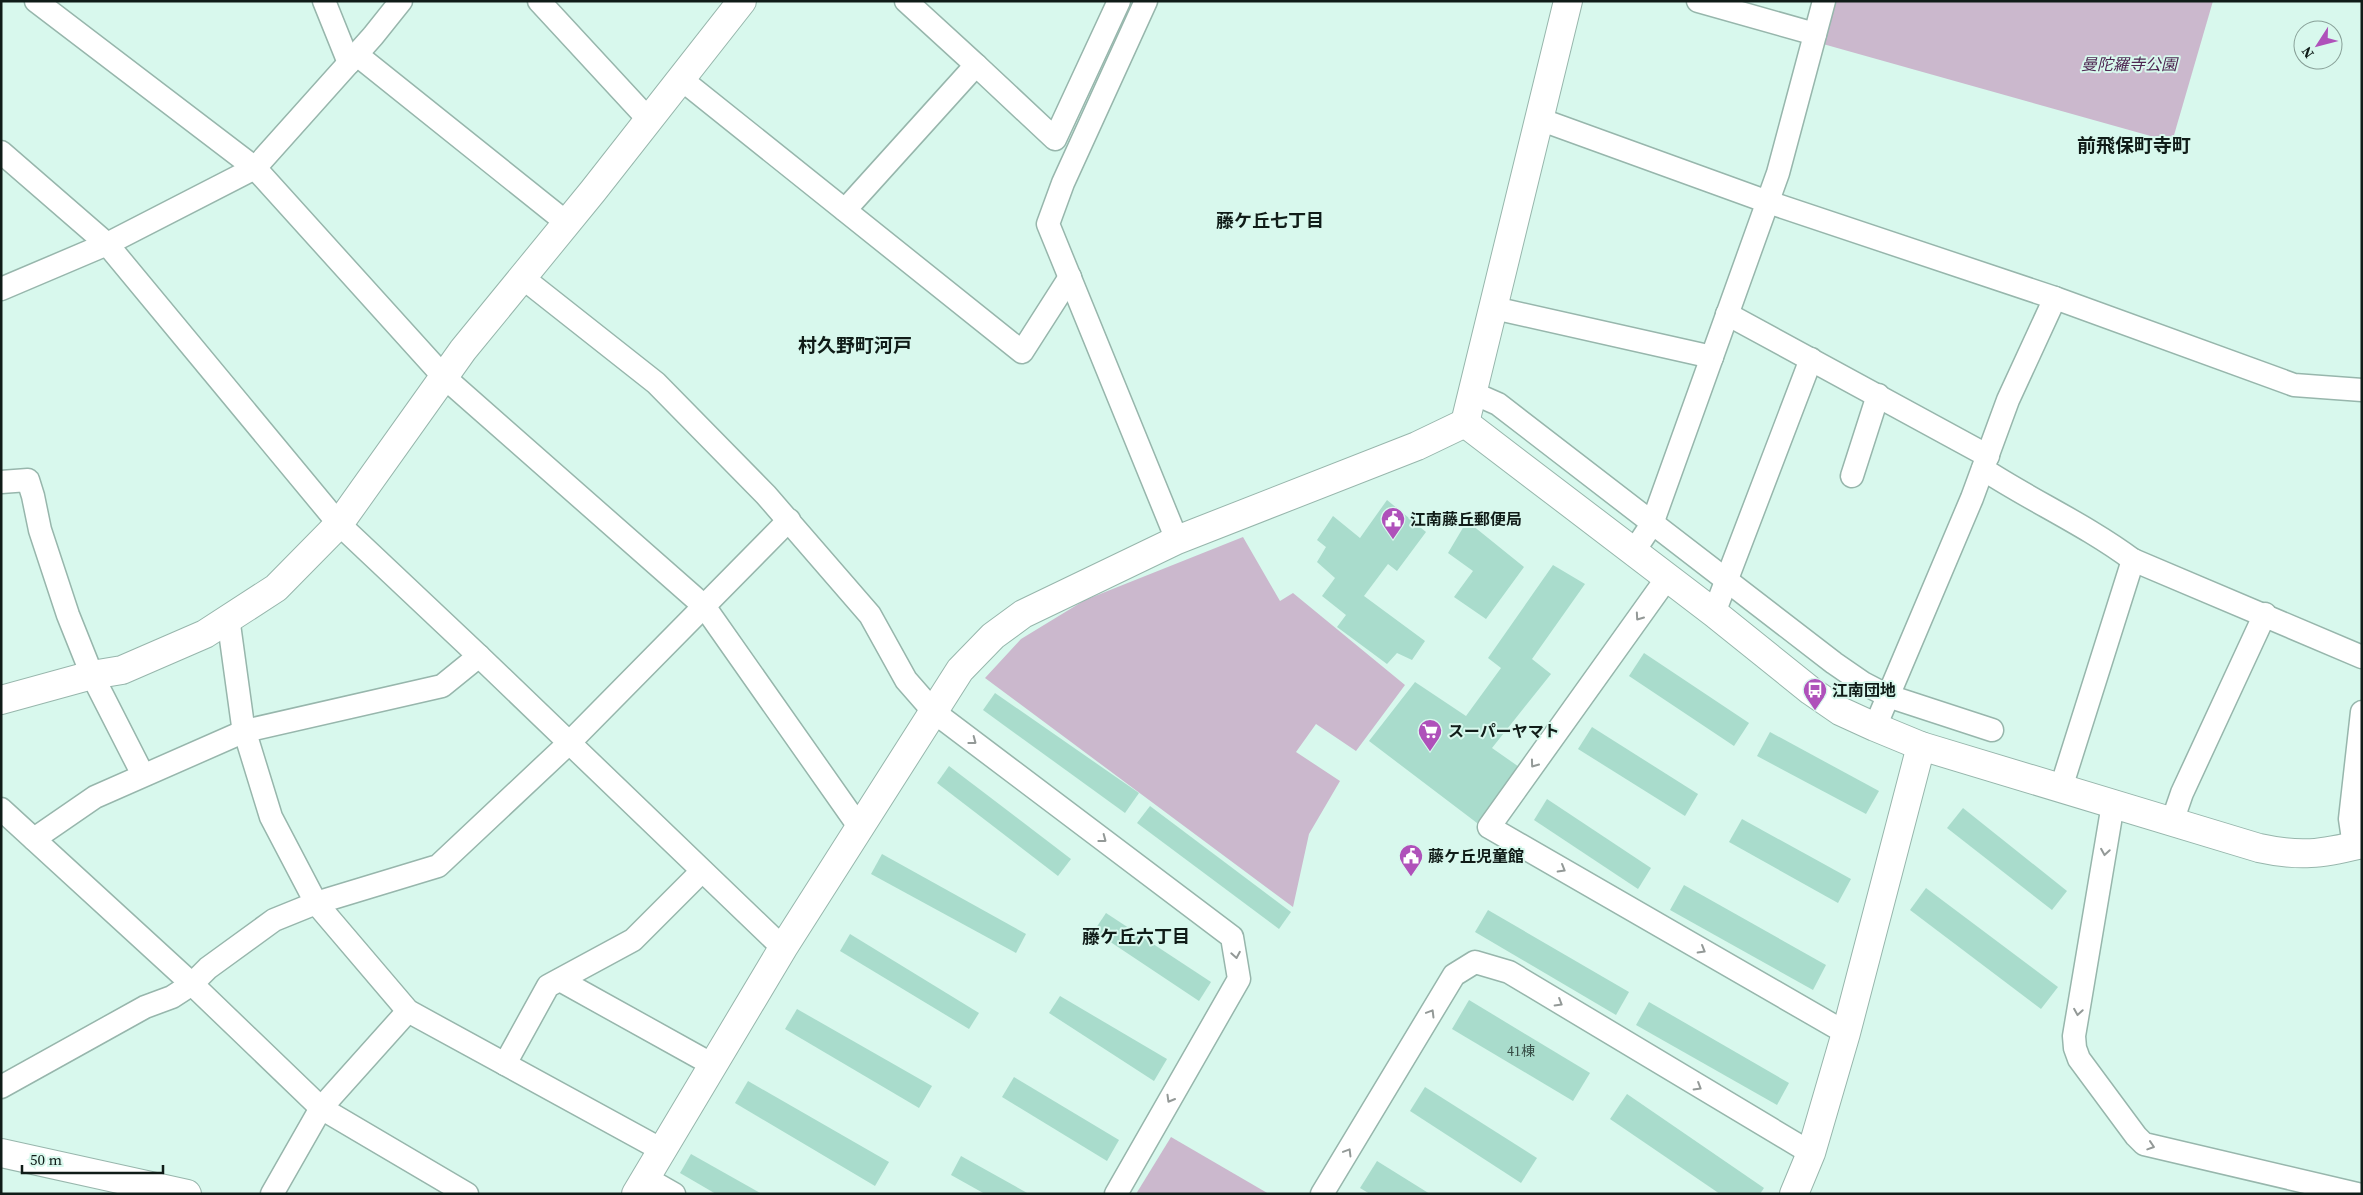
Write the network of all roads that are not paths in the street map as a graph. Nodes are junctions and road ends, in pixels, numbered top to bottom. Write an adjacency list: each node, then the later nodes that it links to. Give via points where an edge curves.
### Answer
1 (36, 1): 20 (street)
2 (324, 1): 14 (street)
3 (401, 1): 14 (street)
4 (539, 1): 18 (street)
5 (742, 1): 16 (street)
6 (906, 1): 15 (street)
7 (1119, 1): 15 (street, via 1055,139)
8 (1125, 1): 12 (street)
9 (1568, 1): 17 (street)
10 (1824, 1): 13 (street)
11 (1707, 2): 13 (street)
12 (1142, 11): 25 (street, via 1063,183 1048,224)
13 (1815, 34): 21 (street)
14 (353, 59): 20 (street); 23 (street)
15 (976, 64): 22 (street)
16 (681, 79): 18 (street); 22 (street)
17 (1539, 119): 21 (street); 29 (street)
18 (649, 120): 23 (street)
19 (1, 152): 24 (street)
20 (254, 168): 24 (street); 33 (street)
21 (1768, 202): 28 (street); 30 (street)
22 (845, 210): 25 (street, via 1022,352)
23 (567, 223): 26 (street)
24 (107, 244): 27 (street); 42 (street)
25 (1070, 277): 44 (street)
26 (523, 278): 33 (street); 41 (street, via 656,383)
27 (1, 289)
28 (2056, 298): 34 (street, via 2294,385); 38 (street, via 2008,400)
29 (1494, 308): 31 (street); 35 (street)
30 (1727, 314): 31 (street); 32 (street)
31 (1712, 357): 43 (street)
32 (1811, 359): 36 (street); 47 (street)
33 (444, 377): 42 (street); 48 (street)
34 (2362, 390)
35 (1473, 393): 37 (street); 43 (street, via 1498,404)
36 (1878, 395): 38 (street); 39 (street)
37 (1465, 423): 43 (street); 44 (street, via 1417,446)
38 (1986, 463): 45 (street, via 2015,490); 55 (street)
39 (1852, 476)
40 (1, 482): 53 (street, via 28,480 40,530)
41 (789, 520): 48 (street); 56 (street, via 870,615 906,680)
42 (339, 524): 50 (street, via 276,588); 51 (street)
43 (1644, 535): 46 (street); 47 (street)
44 (1177, 540): 56 (street, via 1023,614 993,636 960,670)
45 (2133, 560): 49 (street); 62 (street)
46 (1667, 578): 47 (street); 76 (street, one-way to 76, via 1489,827)
47 (1722, 594): 55 (street, via 1863,683); 55 (street, via 1811,691 1840,710)
48 (704, 606): 60 (street); 67 (street)
49 (2265, 614): 52 (street); 65 (street)
50 (228, 617): 53 (street, via 205,634 122,670); 59 (street)
51 (479, 656): 59 (street, via 442,686); 60 (street)
52 (2362, 657)
53 (92, 675): 54 (street); 63 (street)
54 (1, 700)
55 (1883, 709): 58 (street); 61 (street)
56 (934, 712): 67 (street); 89 (street, one-way to 89, via 1232,937 1239,979)
57 (2362, 712): 68 (street)
58 (1992, 730)
59 (245, 732): 63 (street); 71 (street, via 271,817)
60 (569, 743): 70 (street); 71 (street, via 438,866)
61 (1921, 746): 62 (street); 76 (street)
62 (2066, 772): 64 (street)
63 (143, 775): 69 (street, via 95,797)
64 (2113, 804): 65 (street); 92 (street, one-way to 92, via 2074,1036 2079,1059 2144,1144)
65 (2177, 806): 68 (street, via 2259,848 2298,855)
66 (1, 809): 69 (street)
67 (860, 828): 72 (street)
68 (2354, 834)
69 (34, 839): 74 (street)
70 (702, 871): 72 (street); 73 (street, via 632,940)
71 (316, 903): 74 (street, via 274,920 208,968); 75 (street)
72 (783, 948): 78 (street)
73 (560, 980): 77 (street, via 548,986); 78 (street)
74 (192, 984): 79 (street); 80 (street)
75 (408, 1011): 77 (street); 80 (street)
76 (1846, 1033): 82 (street)
77 (505, 1064): 81 (street)
78 (713, 1065): 81 (street)
79 (1, 1087)
80 (321, 1108): 86 (street); 87 (street)
81 (662, 1150): 84 (street)
82 (1811, 1153): 90 (street, one-way to 82, via 1454,975 1475,962 1509,972); 91 (street)
83 (1, 1154): 85 (street)
84 (641, 1186): 88 (street)
85 (187, 1194)
86 (272, 1194)
87 (467, 1194)
88 (674, 1194)
89 (1116, 1194)
90 (1322, 1194)
91 (1794, 1194)
92 (2357, 1194)

